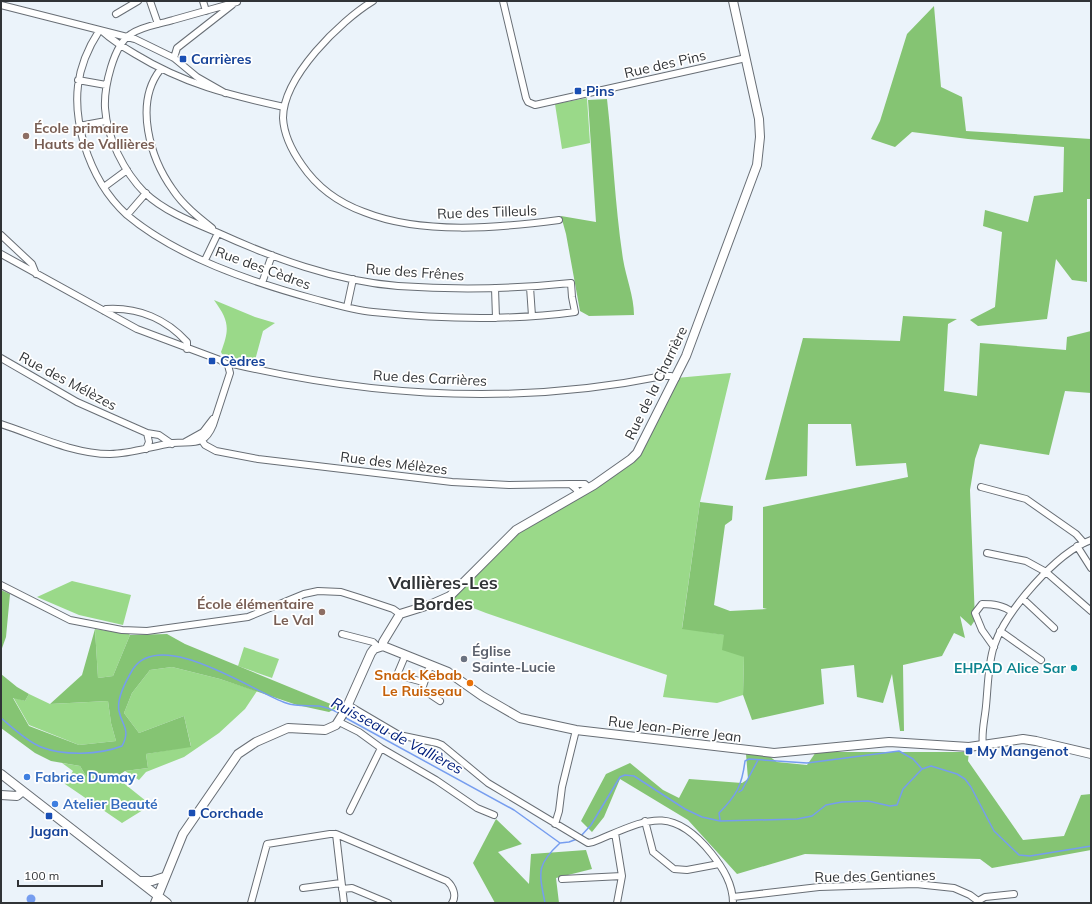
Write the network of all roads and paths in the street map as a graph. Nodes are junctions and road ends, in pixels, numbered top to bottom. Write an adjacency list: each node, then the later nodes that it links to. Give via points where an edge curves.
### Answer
1 (138, 1): 11 (street)
2 (150, 1): 13 (street)
3 (203, 1): 10 (street)
4 (237, 1): 9 (street); 12 (street)
5 (373, 1): 25 (street, Rue des Tilleuls, via 340,26 313,56 291,88)
6 (503, 1): 18 (street, Rue des Pins, via 526,98 535,105)
7 (732, 1): 18 (main road, Rue de la Charrière)
8 (1, 5): 14 (street)
9 (216, 8): 10 (street); 12 (street, via 219,9)
10 (206, 11): 13 (street)
11 (116, 14)
12 (219, 14): 17 (street, via 177,48)
13 (158, 24): 15 (street)
14 (100, 31): 15 (street); 16 (street); 21 (street, Rue des Cèdres, via 84,60)
15 (128, 36): 16 (street, Rue des Frênes); 17 (street)
16 (122, 46): 19 (street); 23 (street, Rue des Frênes, via 113,62)
17 (174, 58): 20 (street)
18 (746, 58): 53 (main road, Rue de la Charrière, via 759,120 757,165 697,329)
19 (160, 70): 22 (street); 31 (street, Rue des Frênes, via 149,89 146,111 152,146 173,191)
20 (192, 73): 22 (street); 24 (street)
21 (78, 80): 23 (street); 27 (street, Rue des Cèdres, via 76,110)
22 (186, 81): 24 (street)
23 (106, 85): 26 (street, Rue des Frênes)
24 (225, 93): 25 (street)
25 (284, 107): 34 (street, Rue des Tilleuls, via 283,118 288,142 310,177 326,192 364,212 408,223 452,227 505,226)
26 (106, 120): 27 (street); 28 (street, Rue des Frênes, via 112,140)
27 (79, 126): 29 (street, Rue des Cèdres, via 92,166)
28 (127, 170): 29 (street); 30 (street, Rue des Frênes)
29 (104, 187): 32 (street, Rue des Cèdres)
30 (146, 193): 32 (street); 33 (street, Rue des Frênes)
31 (190, 210): 33 (street, via 190,213); 35 (street, Rue des Frênes)
32 (127, 215): 39 (street, Rue des Cèdres, via 171,245)
33 (183, 217): 35 (street, Rue des Frênes)
34 (559, 220)
35 (218, 233): 38 (street, Rue des Frênes); 39 (street)
36 (1, 235): 40 (street, Rue des Carrières, via 32,264)
37 (1, 254): 40 (street, Rue des Carrières)
38 (272, 255): 41 (street, Rue des Frênes, via 312,269); 43 (street)
39 (204, 260): 43 (street, Rue des Cèdres)
40 (36, 274): 47 (street, Rue des Carrières)
41 (353, 279): 45 (street, Rue des Frênes, via 397,286); 46 (street)
42 (571, 283): 44 (street, Rue des Frênes); 48 (street, Rue des Cèdres, via 576,312)
43 (262, 284): 46 (street, Rue des Cèdres)
44 (530, 287): 45 (street, Rue des Frênes); 48 (street)
45 (495, 288): 49 (street)
46 (347, 307): 49 (street, Rue des Cèdres, via 371,312 447,318)
47 (104, 311): 50 (street, Rue des Carrières, via 137,329); 50 (street, via 127,309 159,319 187,342)
48 (532, 316): 49 (street, Rue des Cèdres)
49 (496, 318)
50 (187, 348): 52 (street, Rue des Carrières)
51 (1, 358): 55 (street, Rue des Mélèzes, via 77,402)
52 (228, 365): 53 (street, Rue des Carrières, via 350,386 445,392 557,392 667,376); 56 (street, via 230,373 210,432)
53 (676, 378): 62 (main road, Rue de la Charrière, via 637,453)
54 (1, 424): 59 (street, via 92,452 116,454)
55 (147, 433): 57 (street, Rue des Mélèzes, via 159,435); 58 (street, Rue des Mélèzes); 59 (street, via 149,442)
56 (202, 436): 57 (street); 60 (street, Rue des Mélèzes, via 216,451 258,459 452,482 509,485)
57 (172, 444): 58 (street)
58 (159, 446): 59 (street)
59 (146, 449)
60 (570, 484): 62 (street, Rue des Mélèzes, via 585,484); 63 (street)
61 (981, 487): 65 (street, via 1026,499 1076,534)
62 (589, 488): 63 (main road, Rue de la Charrière)
63 (579, 494): 74 (main road, Rue de la Charrière, via 516,530 450,596)
64 (1091, 540): 65 (street)
65 (1084, 543): 66 (street)
66 (1078, 546): 68 (street); 69 (street, via 1061,557)
67 (987, 553): 69 (street, via 1026,561)
68 (1091, 568)
69 (1046, 572): 71 (street); 72 (street)
70 (1, 585): 74 (street, via 70,620 122,630 147,631 248,617 304,594 318,591 341,592 393,608)
71 (1023, 599): 73 (street); 75 (street)
72 (1091, 611)
73 (1012, 612): 76 (street); 79 (street, via 1006,607 994,604 982,604 977,609 975,613 982,630)
74 (400, 614): 78 (main road)
75 (1054, 628)
76 (1000, 631): 79 (street); 81 (street)
77 (342, 634): 78 (street)
78 (380, 646): 80 (main road, Rue Jean-Pierre Jean); 85 (main road, via 374,649 365,665)
79 (994, 647): 88 (street, via 990,663)
80 (404, 656): 82 (main road, Rue Jean-Pierre Jean); 83 (street, via 396,675)
81 (1041, 660)
82 (430, 666): 83 (street); 87 (main road, Rue Jean-Pierre Jean, via 448,672 520,718)
83 (423, 682): 84 (street, via 423,690)
84 (440, 701)
85 (347, 707): 86 (main road); 98 (street, via 399,735 442,745 483,780)
86 (339, 721): 89 (street); 103 (main road, via 325,730 288,728 242,751 187,827)
87 (576, 730): 88 (main road, Rue Jean-Pierre Jean, via 774,753 889,742 969,748); 98 (street)
88 (983, 746): 90 (main road, Rue Jean-Pierre Jean, via 1030,740)
89 (381, 748): 95 (street); 96 (street, via 436,780 477,808)
90 (1091, 754)
91 (1, 774): 92 (main road)
92 (14, 784): 93 (main road); 94 (main road)
93 (23, 791): 94 (main road, via 17,796); 105 (main road)
94 (1, 794)
95 (350, 811)
96 (494, 815)
97 (645, 821): 99 (street); 101 (street, via 662,820 682,826 698,838); 101 (street, via 653,852 674,869 687,870)
98 (555, 824): 99 (street, via 582,840 593,842)
99 (615, 833): 102 (street)
100 (336, 834): 106 (street); 113 (street, via 267,844); 116 (street, via 447,881 451,885 454,897)
101 (719, 864): 110 (street, via 728,878)
102 (622, 876): 104 (street); 117 (street)
103 (164, 877): 105 (main road, via 152,882); 109 (main road)
104 (562, 879)
105 (141, 881): 109 (main road)
106 (342, 886): 107 (street); 114 (street); 115 (street)
107 (302, 888)
108 (1014, 894): 111 (street, Rue des Gentianes, via 985,897)
109 (156, 899): 112 (main road)
110 (733, 900): 111 (street, Rue des Gentianes, via 819,887 916,884 954,888)
111 (979, 902)
112 (167, 903)
113 (251, 903)
114 (344, 903)
115 (388, 903)
116 (452, 903)
117 (617, 903)

